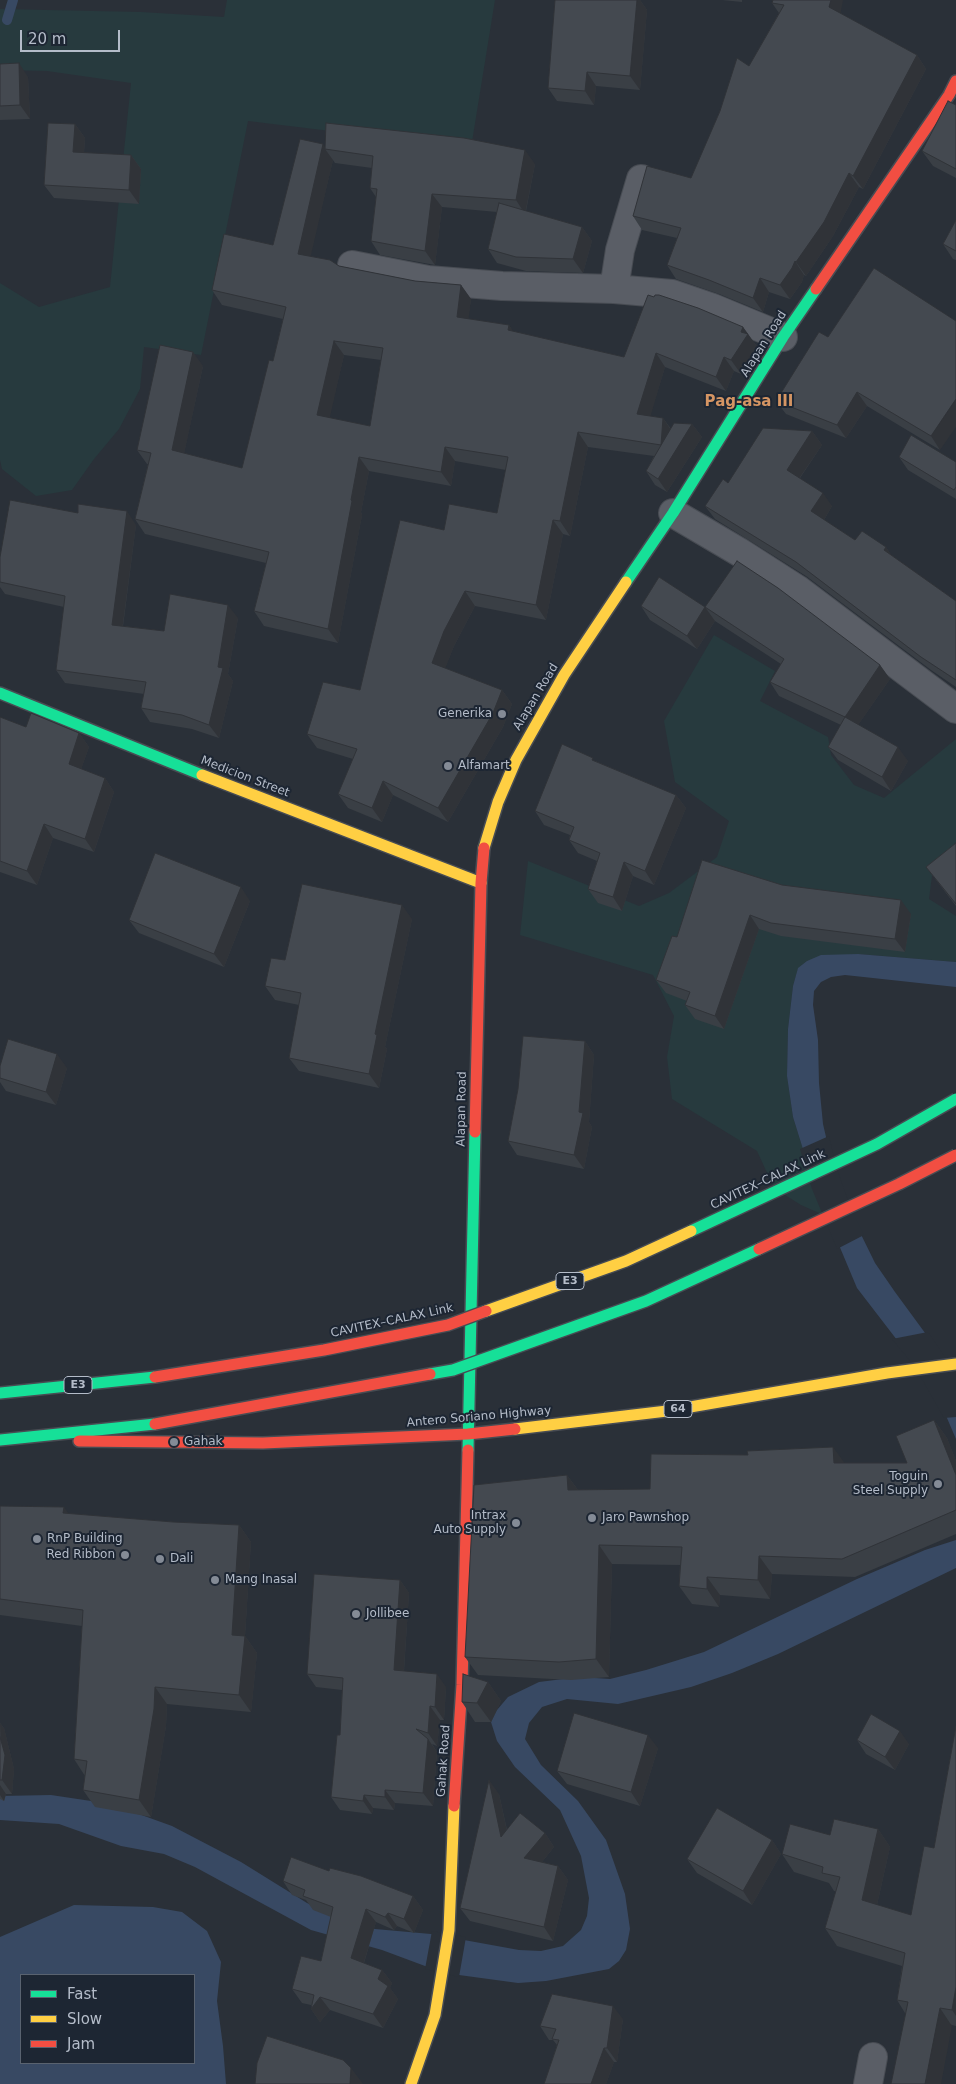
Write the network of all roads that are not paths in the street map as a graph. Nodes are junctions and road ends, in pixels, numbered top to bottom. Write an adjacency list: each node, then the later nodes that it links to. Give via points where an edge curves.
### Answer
1 (953, 92): 5 (main road, Alapan Road)
2 (641, 179): 4 (street, via 620,250)
3 (352, 265): 4 (street, via 428,280)
4 (614, 290): 5 (street, via 672,294)
5 (784, 337): 6 (main road, Alapan Road)
6 (673, 513): 8 (street, via 797,589); 9 (main road, Alapan Road, via 564,675 516,760 484,847)
7 (0, 693): 9 (main road, Medicion Street)
8 (956, 708)
9 (481, 884): 14 (main road, Alapan Road)
10 (956, 1099): 13 (main road, CAVITEX–CALAX Link / E3, bridge, via 877,1144 626,1261 448,1325 324,1350 155,1377)
11 (956, 1155): 15 (main road, bridge, via 646,1301 453,1370 155,1424)
12 (956, 1364): 14 (main road, Antero Soriano Highway / 64, via 667,1411)
13 (0, 1393)
14 (468, 1434): 15 (main road, Antero Soriano Highway / 64, via 262,1443); 17 (main road, Gahak Road, via 462,1685 449,1930 435,2015)
15 (0, 1440)
16 (873, 2057): 18 (street)
17 (412, 2084)
18 (868, 2084)

